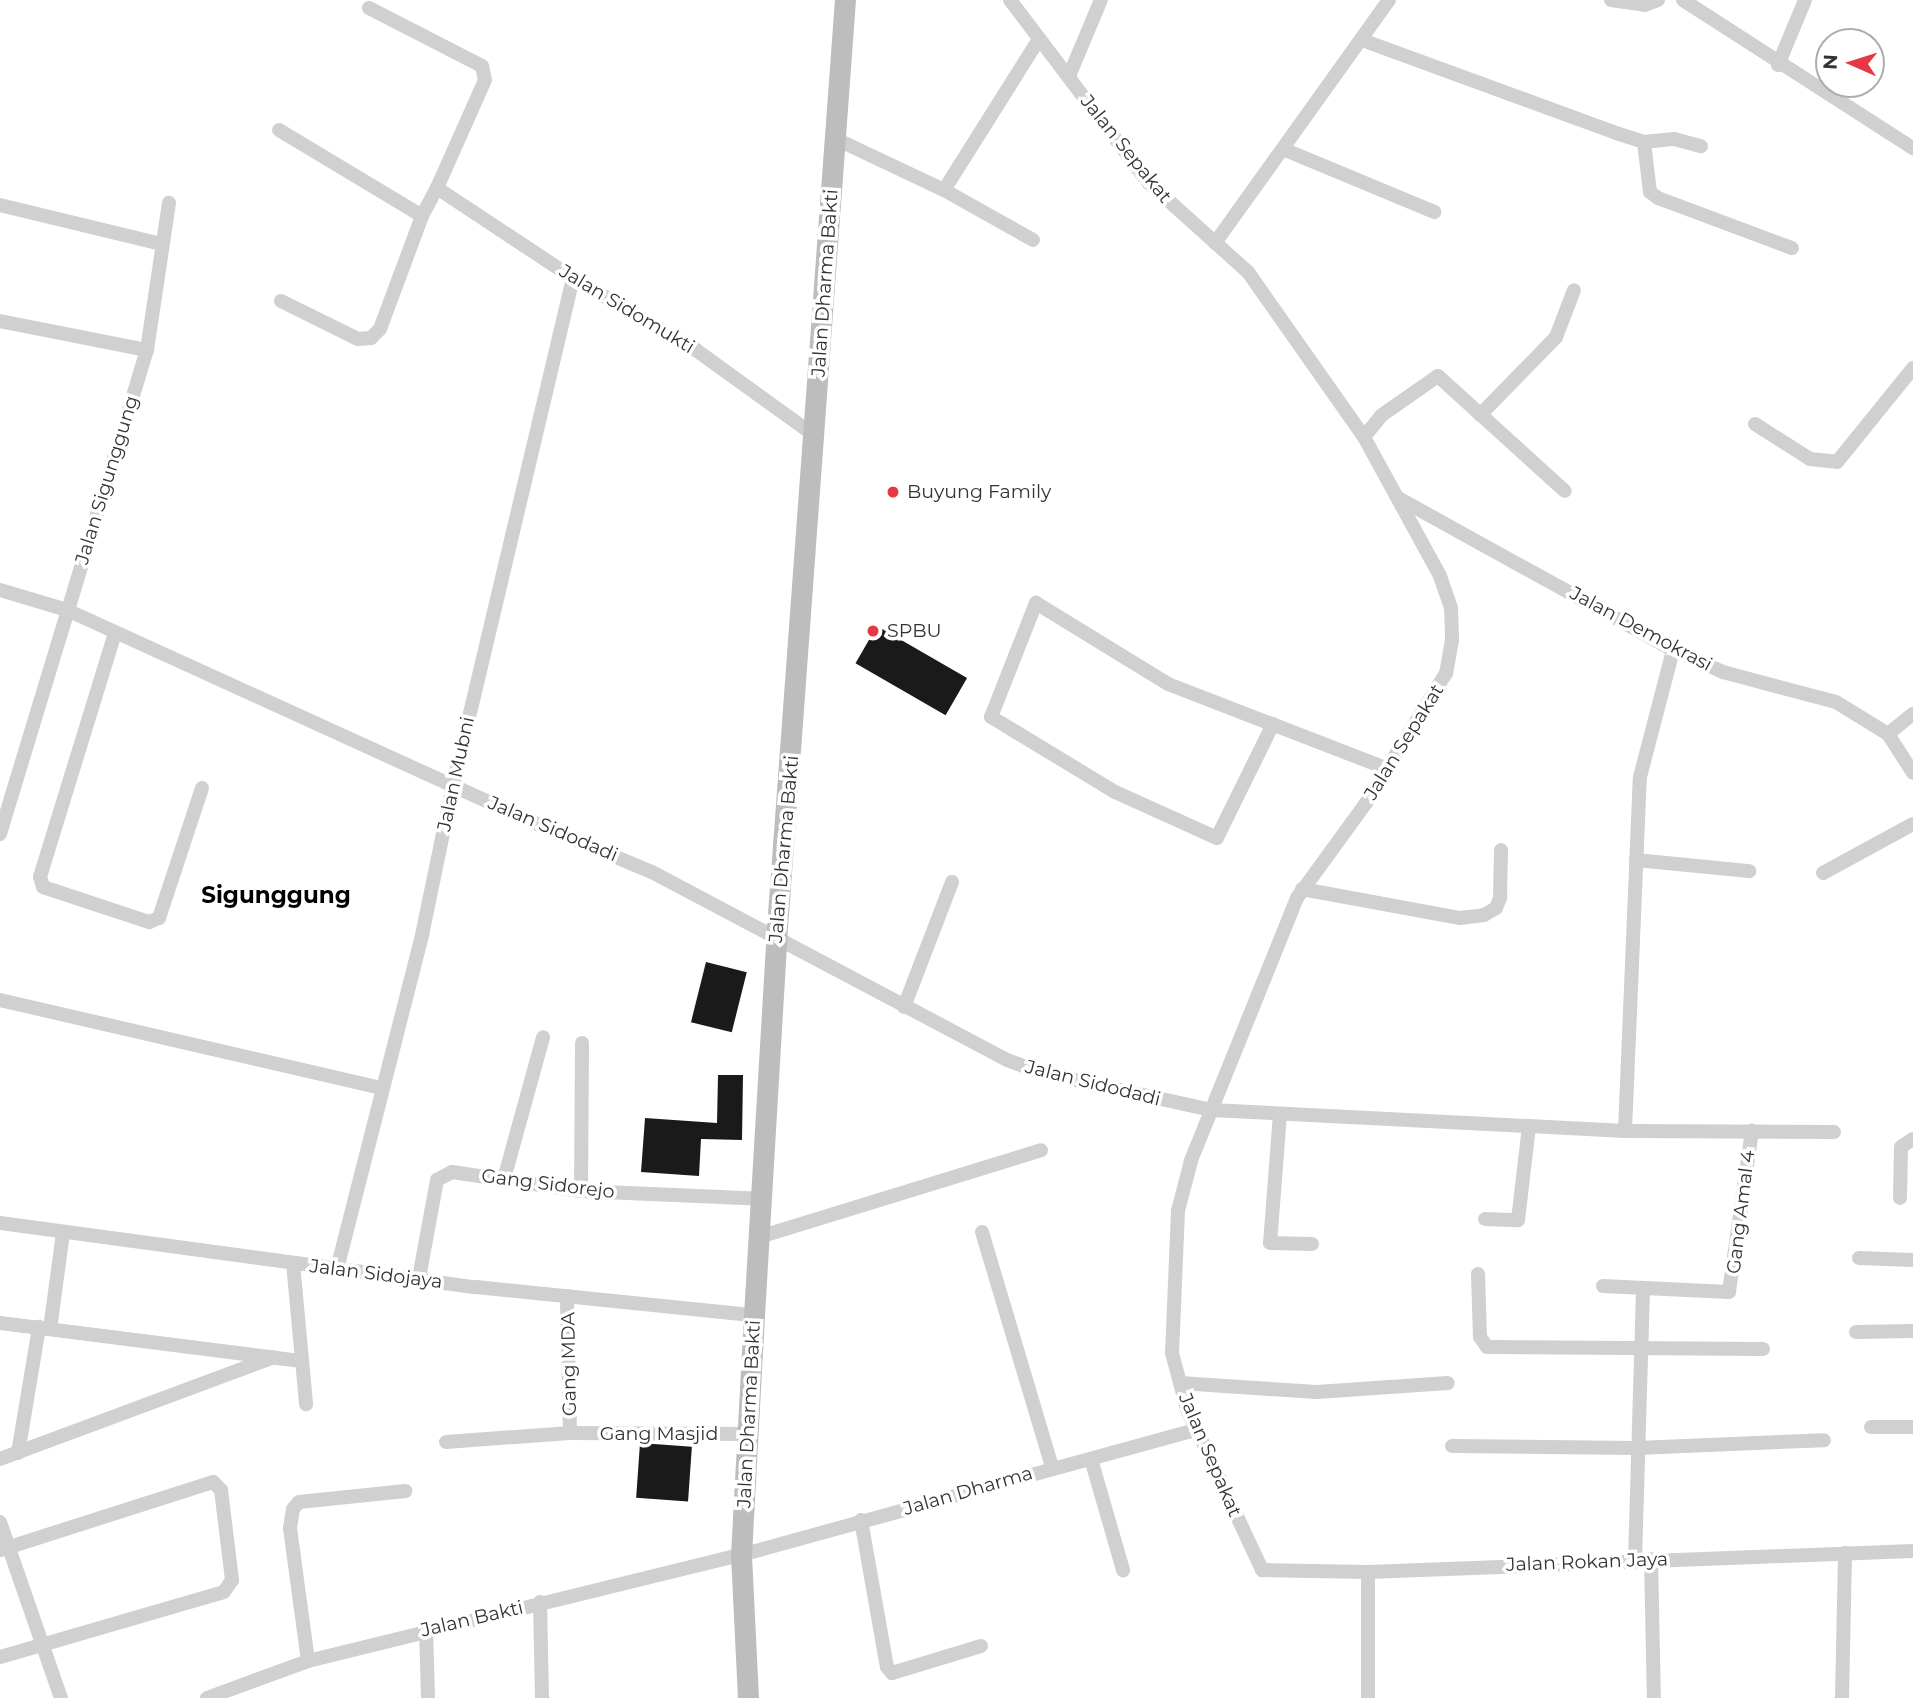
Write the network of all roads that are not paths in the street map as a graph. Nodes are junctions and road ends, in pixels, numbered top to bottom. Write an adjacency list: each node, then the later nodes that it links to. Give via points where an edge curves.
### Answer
1 (845, 0): 15 (main road, Jalan Dharma Bakti)
2 (1010, 0): 10 (street, Jalan Sepakat)
3 (1101, 0): 13 (street)
4 (1389, 0): 11 (street)
5 (1611, 0): 6 (street, via 1637,5)
6 (1658, 0)
7 (1682, 0): 12 (street, via 1758,46)
8 (1805, 0): 12 (street)
9 (369, 8): 20 (street, via 482,66 485,80)
10 (1039, 39): 13 (street, Jalan Sepakat); 21 (street)
11 (1362, 40): 16 (street); 19 (street)
12 (1778, 65): 18 (street)
13 (1069, 76): 27 (street, Jalan Sepakat, via 1149,183)
14 (279, 130): 25 (street)
15 (836, 139): 21 (street); 38 (main road, Jalan Dharma Bakti)
16 (1644, 142): 17 (street, via 1674,139); 29 (street, via 1650,192 1658,198)
17 (1701, 146)
18 (1913, 148)
19 (1283, 149): 24 (street); 27 (street)
20 (437, 188): 25 (street); 30 (street, Jalan Sidomukti)
21 (944, 190): 26 (street)
22 (169, 203): 28 (street, Jalan Sigunggung)
23 (0, 205): 28 (street)
24 (1434, 212)
25 (422, 216): 32 (street, via 380,330 371,338 358,339)
26 (1033, 240)
27 (1215, 243): 39 (street, Jalan Sepakat, via 1248,272)
28 (161, 244): 34 (street, Jalan Sigunggung)
29 (1792, 248)
30 (573, 278): 38 (street, Jalan Sidomukti, via 696,350); 51 (street, Jalan Mubni)
31 (1574, 290): 36 (street, via 1556,337)
32 (282, 301)
33 (0, 321): 34 (street)
34 (147, 350): 43 (street, Jalan Sigunggung)
35 (1913, 368): 37 (street, via 1837,462 1810,460)
36 (1480, 415): 39 (street, via 1438,376 1382,415); 40 (street)
37 (1755, 424)
38 (814, 435): 61 (main road, Jalan Dharma Bakti)
39 (1364, 437): 41 (street, Jalan Sepakat)
40 (1565, 491)
41 (1398, 498): 45 (street, Jalan Demokrasi); 49 (street, Jalan Sepakat, via 1440,576 1451,608 1452,640 1446,673)
42 (0, 590): 43 (street, Jalan Sidodadi)
43 (67, 610): 44 (street, Jalan Sidodadi); 54 (street, Jalan Sigunggung)
44 (115, 633): 51 (street, Jalan Sidodadi); 52 (street, via 40,877 43,887 149,922 159,918)
45 (1672, 650): 48 (street, Jalan Demokrasi, via 1723,673 1836,702); 56 (street, via 1640,777)
46 (1913, 714): 48 (street)
47 (1273, 724): 47 (street, via 1217,838 1115,792 991,718 1036,603 1168,684); 49 (street)
48 (1888, 734): 50 (street, Jalan Demokrasi)
49 (1388, 769): 60 (street, Jalan Sepakat)
50 (1913, 773)
51 (453, 785): 61 (street, Jalan Sidodadi, via 652,872 739,916); 66 (street, Jalan Mubni, via 422,935)
52 (202, 788)
53 (1913, 824): 58 (street)
54 (0, 834)
55 (1502, 850): 60 (street, via 1500,898 1496,908 1484,915 1447,916)
56 (1636, 860): 57 (street); 70 (street)
57 (1749, 871)
58 (1823, 873)
59 (952, 882): 63 (street)
60 (1302, 888): 67 (street, Jalan Sepakat)
61 (776, 941): 63 (street, Jalan Sidodadi); 78 (main road, Jalan Dharma Bakti)
62 (0, 1000): 66 (street)
63 (904, 1007): 67 (street, Jalan Sidodadi, via 1007,1060 1043,1073)
64 (543, 1037): 75 (street)
65 (582, 1043): 76 (street)
66 (380, 1088): 88 (street, Jalan Mubni)
67 (1211, 1110): 68 (street, Jalan Sidodadi); 103 (street, Jalan Sepakat, via 1178,1212 1171,1305 1172,1353)
68 (1279, 1114): 69 (street, Jalan Sidodadi); 84 (street, via 1270,1243)
69 (1529, 1127): 70 (street, Jalan Sidodadi); 79 (street, via 1518,1220)
70 (1625, 1131): 71 (street, Jalan Sidodadi)
71 (1752, 1131): 72 (street, Jalan Sidodadi); 92 (street, Gang Amal 4, via 1729,1292)
72 (1834, 1132)
73 (1913, 1139): 77 (street, via 1901,1147)
74 (1041, 1150): 83 (street)
75 (504, 1180): 76 (street, Gang Sidorejo); 90 (street, Gang Sidorejo, via 452,1172 437,1180)
76 (581, 1191): 78 (street, Gang Sidorejo)
77 (1900, 1198)
78 (761, 1199): 83 (main road, Jalan Dharma Bakti)
79 (1485, 1219)
80 (0, 1223): 82 (street, Jalan Sidojaya)
81 (982, 1232): 118 (street)
82 (63, 1233): 87 (street, Jalan Sidojaya); 96 (street)
83 (759, 1237): 94 (main road, Jalan Dharma Bakti)
84 (1312, 1244)
85 (1859, 1258): 86 (street)
86 (1913, 1260)
87 (293, 1263): 88 (street, Jalan Sidojaya); 102 (street)
88 (337, 1269): 90 (street, Jalan Sidojaya)
89 (1478, 1274): 100 (street, via 1483,1345)
90 (419, 1278): 93 (street, Jalan Sidojaya)
91 (1603, 1286): 92 (street, Gang Amal 4)
92 (1643, 1288): 100 (street)
93 (567, 1296): 94 (street, Jalan Sidojaya); 109 (street, Gang MDA)
94 (754, 1315): 110 (main road, Jalan Dharma Bakti)
95 (0, 1323): 96 (street)
96 (44, 1328): 101 (street); 115 (street)
97 (1913, 1331): 98 (street)
98 (1856, 1332)
99 (1763, 1349): 100 (street)
100 (1640, 1351): 114 (street)
101 (276, 1356): 102 (street); 115 (street)
102 (302, 1361): 105 (street)
103 (1180, 1383): 104 (street, via 1317,1392); 108 (street, Jalan Sepakat)
104 (1448, 1383)
105 (306, 1404)
106 (1871, 1427): 107 (street)
107 (1913, 1427)
108 (1196, 1430): 117 (street, Jalan Dharma); 128 (street, Jalan Sepakat)
109 (570, 1433): 110 (street, Gang Masjid); 112 (street, Gang MDA)
110 (748, 1434): 125 (main road, Jalan Dharma Bakti)
111 (1824, 1440): 114 (street)
112 (446, 1443)
113 (1452, 1446): 114 (street)
114 (1637, 1448): 126 (street)
115 (18, 1453): 116 (street)
116 (0, 1459)
117 (1091, 1459): 118 (street, Jalan Dharma); 127 (street)
118 (1052, 1467): 120 (street, Jalan Dharma)
119 (405, 1491): 135 (street, via 299,1502 293,1508 290,1528)
120 (861, 1520): 125 (street, Jalan Dharma); 133 (street, via 887,1667 892,1673)
121 (0, 1522): 122 (street)
122 (5, 1548): 132 (street); 132 (street, via 207,1482 221,1490 229,1590)
123 (1913, 1551): 124 (street, Jalan Rokan Jaya)
124 (1844, 1553): 126 (street, Jalan Rokan Jaya); 144 (street)
125 (741, 1555): 130 (street, Jalan Bakti); 141 (main road, Jalan Dharma Bakti)
126 (1643, 1560): 129 (street, Jalan Rokan Jaya); 143 (street)
127 (1123, 1570)
128 (1262, 1570): 129 (street, Jalan Rokan Jaya)
129 (1368, 1572): 142 (street)
130 (540, 1602): 131 (street, Jalan Bakti); 140 (street)
131 (426, 1629): 135 (street, Jalan Bakti); 139 (street)
132 (43, 1643): 134 (street); 137 (street)
133 (981, 1646)
134 (0, 1657)
135 (308, 1661): 136 (street, Jalan Bakti)
136 (245, 1692): 138 (street, Jalan Bakti)
137 (61, 1698)
138 (206, 1698)
139 (428, 1698)
140 (542, 1698)
141 (748, 1698)
142 (1368, 1698)
143 (1654, 1698)
144 (1842, 1698)

